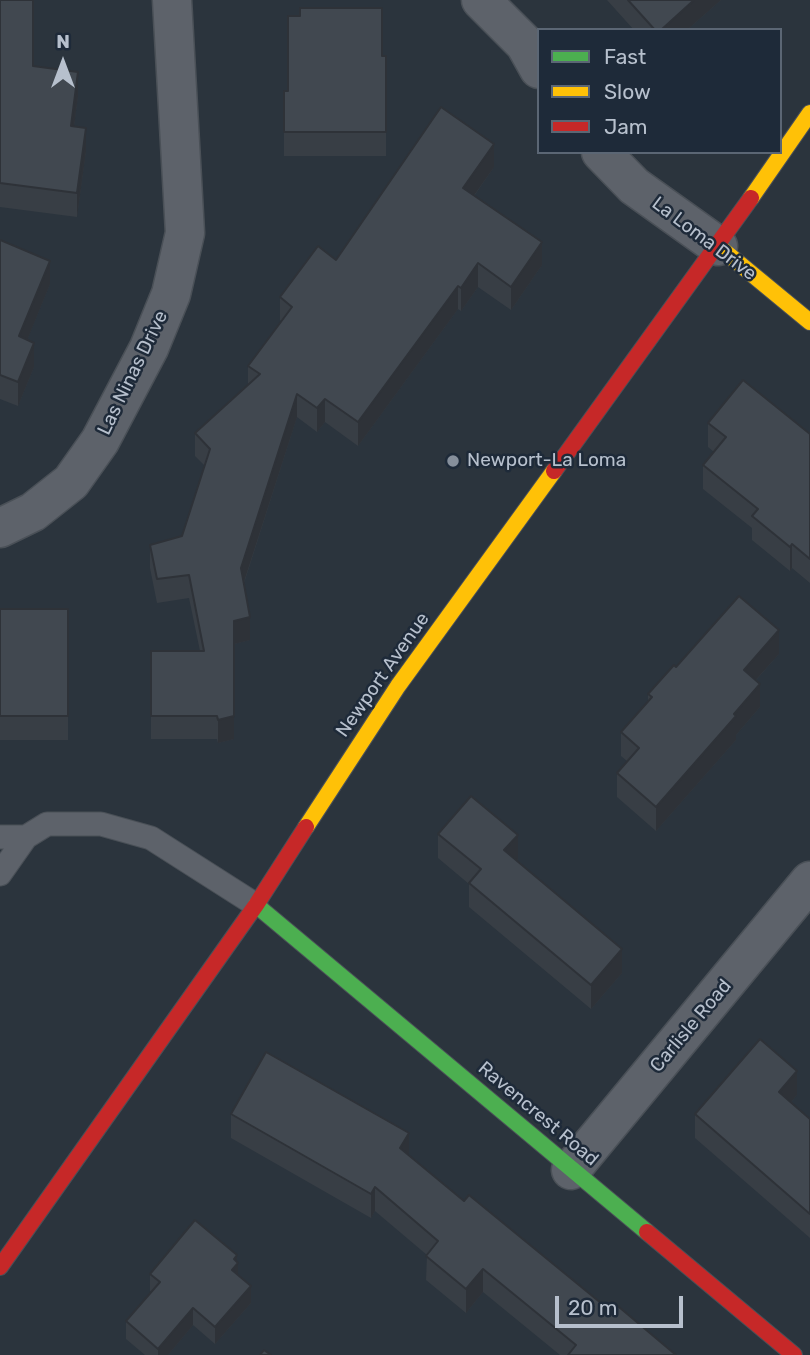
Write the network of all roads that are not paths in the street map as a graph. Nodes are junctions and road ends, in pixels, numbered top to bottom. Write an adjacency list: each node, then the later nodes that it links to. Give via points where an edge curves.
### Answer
1 (172, 0): 10 (street, Las Ninas Drive, via 186,233 171,294 149,348 100,441 71,482)
2 (481, 0): 3 (street, via 525,44)
3 (537, 65)
4 (810, 113): 5 (main road, Newport Avenue)
5 (782, 153)
6 (603, 154): 8 (street, La Loma Drive, via 634,186)
7 (782, 154): 8 (main road, Newport Avenue)
8 (718, 246): 9 (main road, La Loma Drive); 15 (main road, Newport Avenue, via 398,686)
9 (810, 322)
10 (17, 520)
11 (0, 837): 12 (lane)
12 (26, 837): 13 (lane); 15 (lane, via 47,824 101,824 151,838)
13 (0, 874)
14 (810, 881): 16 (street, Carlisle Road)
15 (256, 905): 16 (main road, Ravencrest Road); 17 (main road, Newport Avenue)
16 (571, 1170): 18 (main road, Ravencrest Road)
17 (0, 1267)
18 (794, 1355)

